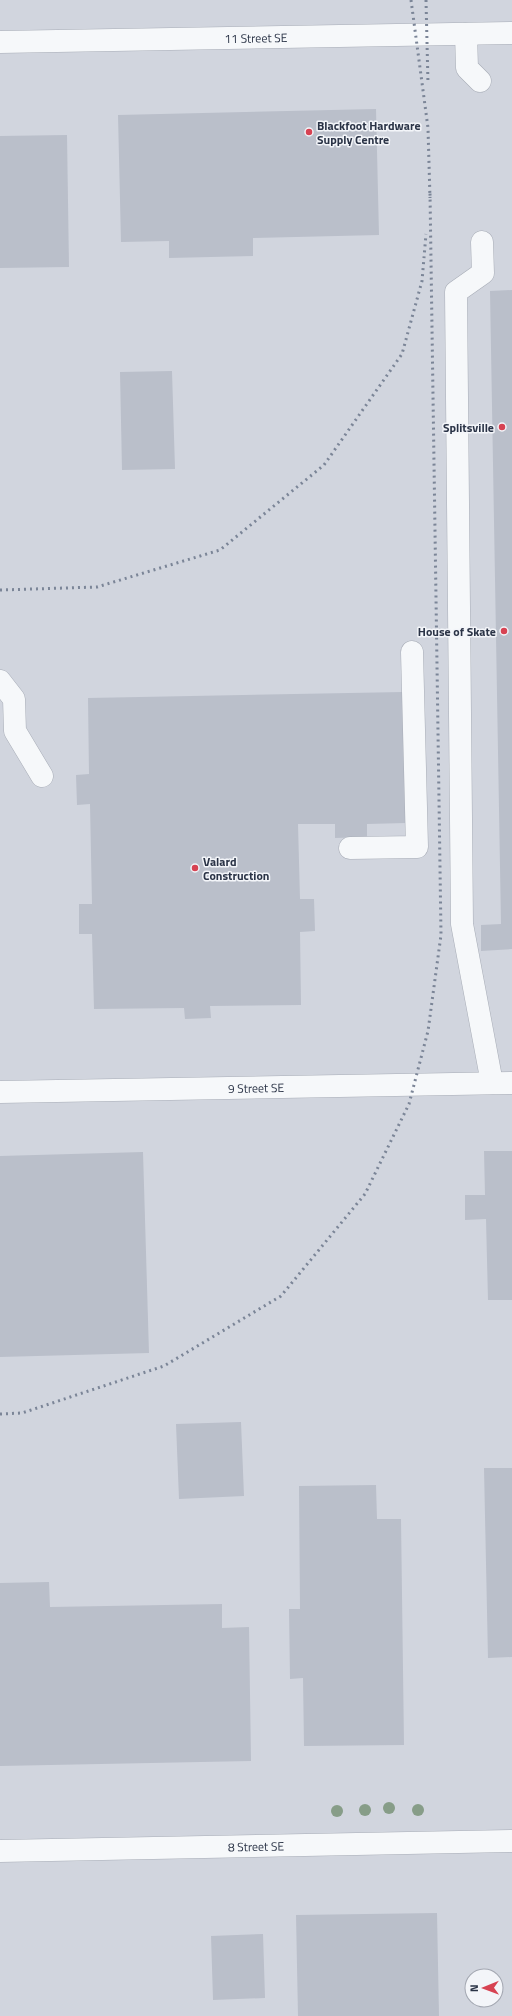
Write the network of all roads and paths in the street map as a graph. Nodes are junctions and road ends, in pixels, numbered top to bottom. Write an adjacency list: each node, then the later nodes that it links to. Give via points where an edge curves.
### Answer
1 (512, 33): 2 (street, 11 Street SE)
2 (466, 34): 3 (street, 11 Street SE); 4 (street, via 467,68)
3 (0, 42)
4 (480, 81)
5 (482, 242): 10 (street, via 483,273 456,292 462,924 476,993)
6 (412, 652): 9 (street, via 417,847)
7 (0, 681): 8 (street, via 14,699 15,731)
8 (42, 776)
9 (350, 848)
10 (502, 1083): 11 (street, 9 Street SE)
11 (0, 1092)
12 (512, 1841): 13 (street, 8 Street SE)
13 (0, 1851)

